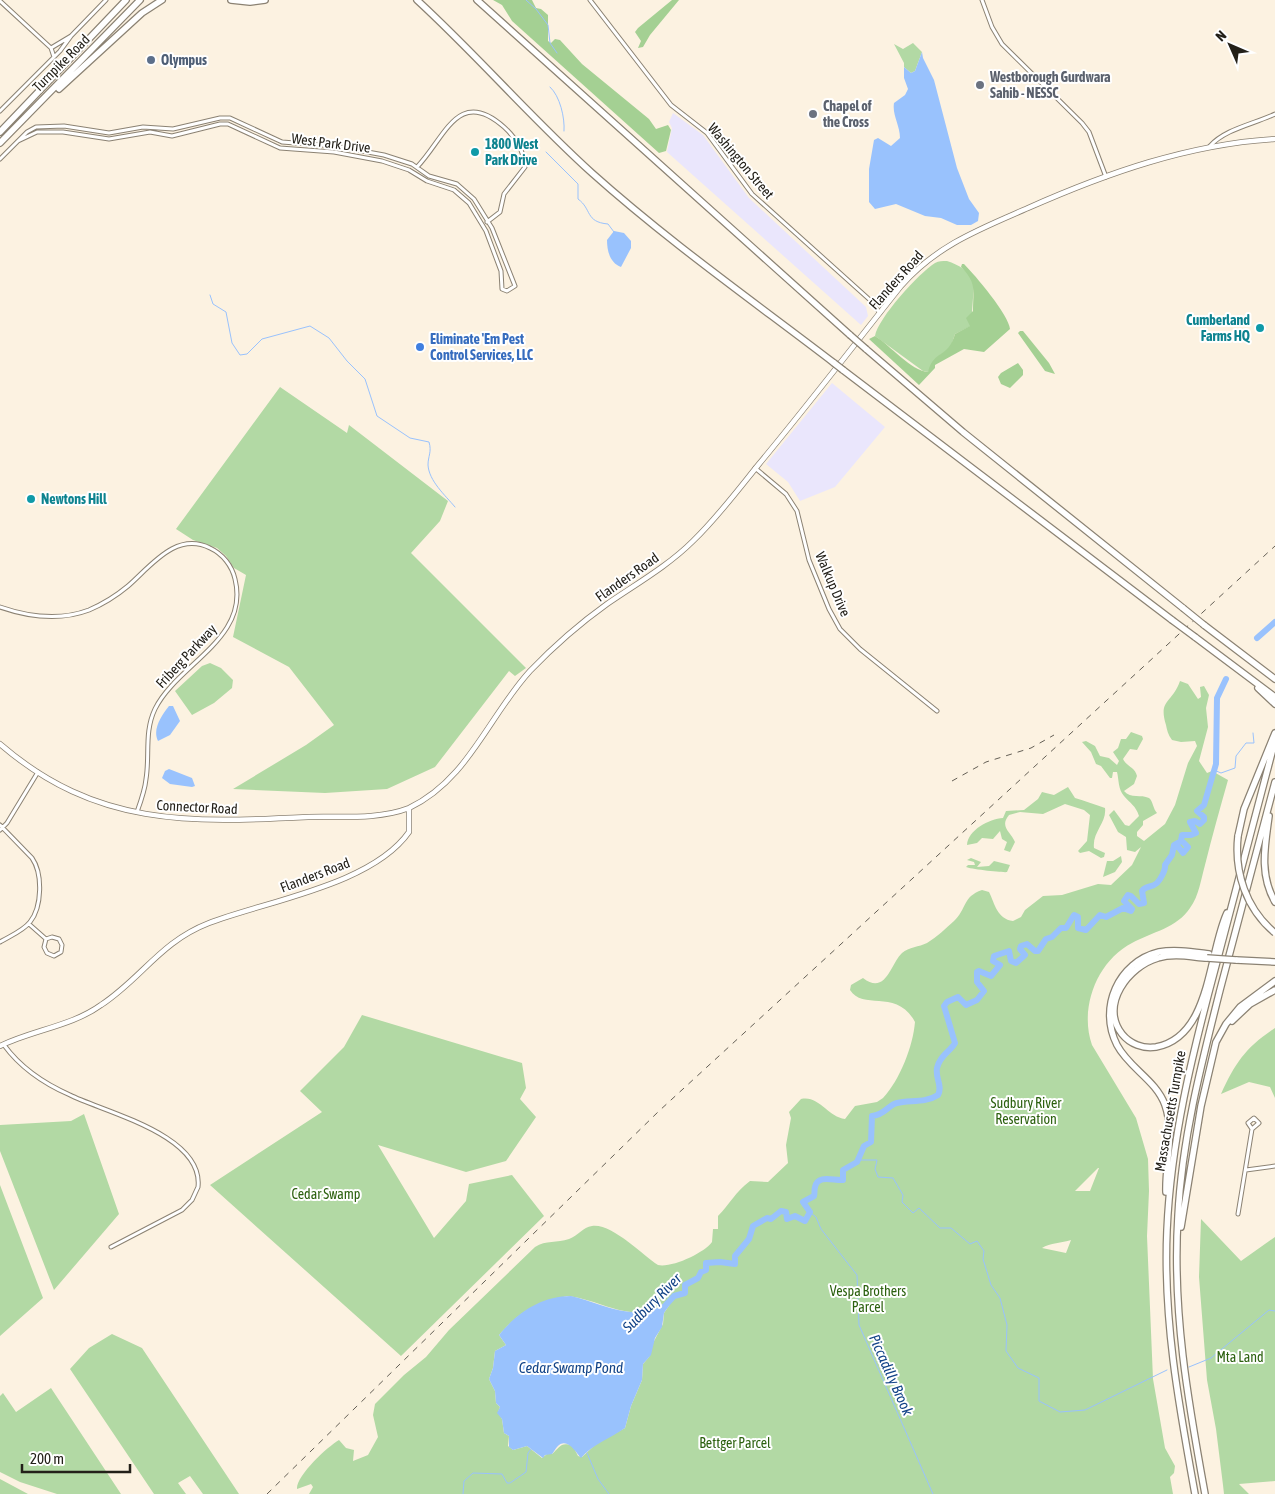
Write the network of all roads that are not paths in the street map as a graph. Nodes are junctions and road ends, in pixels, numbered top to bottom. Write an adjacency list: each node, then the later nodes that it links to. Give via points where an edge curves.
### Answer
1 (106, 0): 14 (street)
2 (125, 0): 20 (highway, Turnpike Road)
3 (140, 0): 19 (highway, Turnpike Road)
4 (162, 0): 19 (highway, via 142,13)
5 (231, 0): 6 (highway)
6 (265, 0)
7 (412, 0): 13 (highway)
8 (417, 0): 13 (highway)
9 (478, 0): 36 (highway, bridge, via 940,414)
10 (590, 0): 31 (street, Washington Street, via 670,104 707,133 752,194)
11 (982, 0): 27 (street, via 1002,44 1089,132)
12 (0, 1): 15 (street)
13 (437, 19): 35 (highway, bridge, via 542,126 659,229)
14 (71, 36): 15 (street); 16 (street)
15 (51, 48): 16 (street)
16 (54, 57): 17 (street)
17 (0, 111)
18 (1275, 114): 24 (street, via 1221,136)
19 (14, 128): 23 (highway, Turnpike Road)
20 (0, 132)
21 (1275, 139): 24 (main road, Flanders Road)
22 (18, 141): 25 (street); 26 (street, West Park Drive, via 27,132 42,127 64,126 115,132 143,127 180,129 226,118 282,142 366,151); 29 (street, West Park Drive, via 37,132 115,138 150,132 180,135 228,124 280,148 365,157 409,170 459,193)
23 (0, 143)
24 (1210, 146): 27 (main road, Flanders Road)
25 (0, 159)
26 (417, 167): 28 (street, West Park Drive, via 429,176 462,188 474,198); 28 (street, via 450,124 464,113 477,110 499,123 522,149 525,167 504,194 500,212)
27 (1106, 177): 30 (main road, Flanders Road, via 1068,190 951,243 924,262)
28 (488, 221): 29 (street); 29 (street, West Park Drive, via 515,283 512,290 502,289 501,271)
29 (482, 224)
30 (892, 298): 31 (street); 32 (main road, Flanders Road)
31 (870, 300): 32 (street, Washington Street)
32 (880, 313): 33 (main road, Flanders Road)
33 (755, 468): 39 (street, Walkup Drive, via 786,494 796,511 809,560 840,629); 46 (main road, Flanders Road, via 688,546 554,646 506,700 456,774 437,792)
34 (0, 607): 47 (street, Friberg Parkway, via 50,617 89,610 126,587 170,549 183,544 212,548 229,565 237,586 233,615 218,641 167,690 156,708 147,736 146,780)
35 (1242, 672): 37 (highway); 38 (highway)
36 (1275, 679)
37 (1275, 697)
38 (1275, 704)
39 (937, 711)
40 (1275, 734): 52 (highway, bridge, via 1249,795 1238,836 1244,889 1256,913)
41 (1275, 741): 49 (highway, Massachusetts Turnpike)
42 (0, 744): 43 (main road, Connector Road)
43 (38, 772): 47 (main road, Connector Road, via 80,795); 48 (street)
44 (1275, 782): 45 (highway, Massachusetts Turnpike)
45 (1272, 794): 50 (highway, via 1264,864); 67 (highway, Massachusetts Turnpike, via 1190,1111 1180,1189)
46 (409, 808): 47 (main road, Connector Road, via 384,814 221,821 178,820); 59 (main road, Flanders Road, via 410,827 406,836 359,871 326,886 194,929 166,946 120,991 94,1010)
47 (137, 813)
48 (1, 828): 51 (street, via 32,858 38,871 36,910)
49 (1234, 898): 55 (highway, via 1222,924 1200,1008 1189,1026 1170,1042 1153,1047 1137,1045 1123,1035 1116,1022 1115,1006 1120,988 1132,973 1147,962 1164,956); 65 (highway, Massachusetts Turnpike, via 1182,1100)
50 (1275, 902)
51 (29, 924): 53 (street); 54 (street)
52 (1275, 933)
53 (46, 939): 53 (street, via 44,947 47,953 54,956 61,952 58,938)
54 (0, 942)
55 (1208, 956): 56 (highway, bridge); 65 (highway, via 1167,951 1142,959 1122,976 1110,1006 1110,1026 1117,1045 1158,1091 1166,1109 1169,1131)
56 (1275, 960)
57 (1275, 981): 60 (highway, via 1249,998 1228,1021 1216,1042)
58 (1275, 990): 60 (highway, via 1253,1002 1231,1023 1219,1042)
59 (2, 1045): 66 (street, via 15,1059 54,1087 154,1129 184,1154 195,1168 198,1187 186,1207)
60 (1208, 1075): 67 (highway, via 1184,1196)
61 (1252, 1129): 63 (street)
62 (1275, 1166): 63 (street)
63 (1246, 1170): 64 (street)
64 (1238, 1214)
65 (1167, 1218): 68 (highway, Massachusetts Turnpike, via 1166,1278 1171,1351)
66 (111, 1247)
67 (1176, 1271): 69 (highway, Massachusetts Turnpike, via 1182,1360)
68 (1195, 1494)
69 (1205, 1494)

